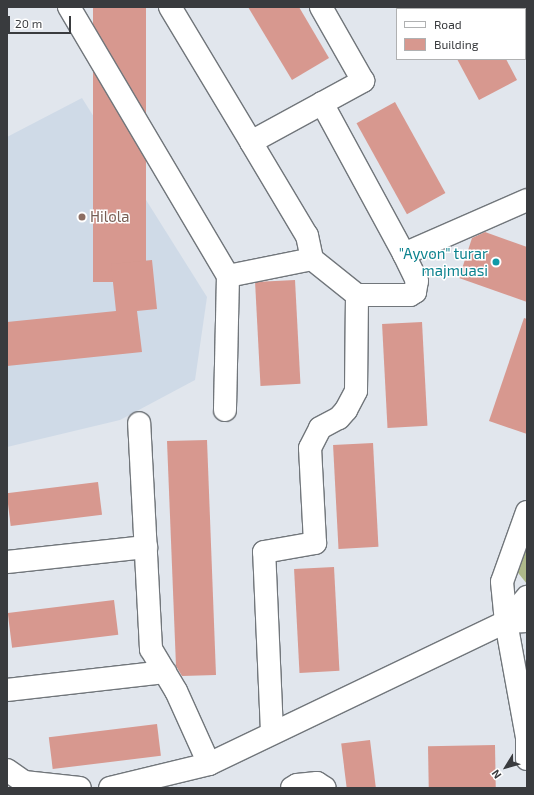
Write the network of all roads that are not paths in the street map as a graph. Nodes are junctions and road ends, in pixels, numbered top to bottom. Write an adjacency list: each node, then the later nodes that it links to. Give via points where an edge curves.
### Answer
1 (69, 7): 9 (lane)
2 (170, 7): 5 (lane)
3 (321, 7): 4 (lane, via 363,81)
4 (322, 103): 5 (lane); 7 (lane)
5 (251, 142): 8 (lane, via 306,236)
6 (527, 200): 7 (lane)
7 (404, 254): 10 (lane, via 417,281 415,292 404,296)
8 (312, 259): 9 (lane); 10 (lane)
9 (228, 276): 11 (lane)
10 (357, 296): 20 (lane, via 356,391 339,418 320,428 310,448 315,543 264,552)
11 (225, 410)
12 (139, 423): 14 (lane)
13 (527, 512): 17 (lane, via 502,582)
14 (146, 547): 15 (lane); 18 (lane, via 151,649)
15 (7, 562)
16 (527, 597): 17 (lane)
17 (516, 621): 20 (lane); 21 (lane)
18 (165, 672): 19 (lane); 23 (lane)
19 (7, 690)
20 (272, 732): 23 (lane)
21 (527, 737): 22 (lane)
22 (527, 759)
23 (209, 764): 26 (lane)
24 (7, 770): 25 (lane, via 24,782)
25 (80, 788)
26 (110, 788)
27 (292, 788): 28 (lane, via 317,783)
28 (325, 788)

